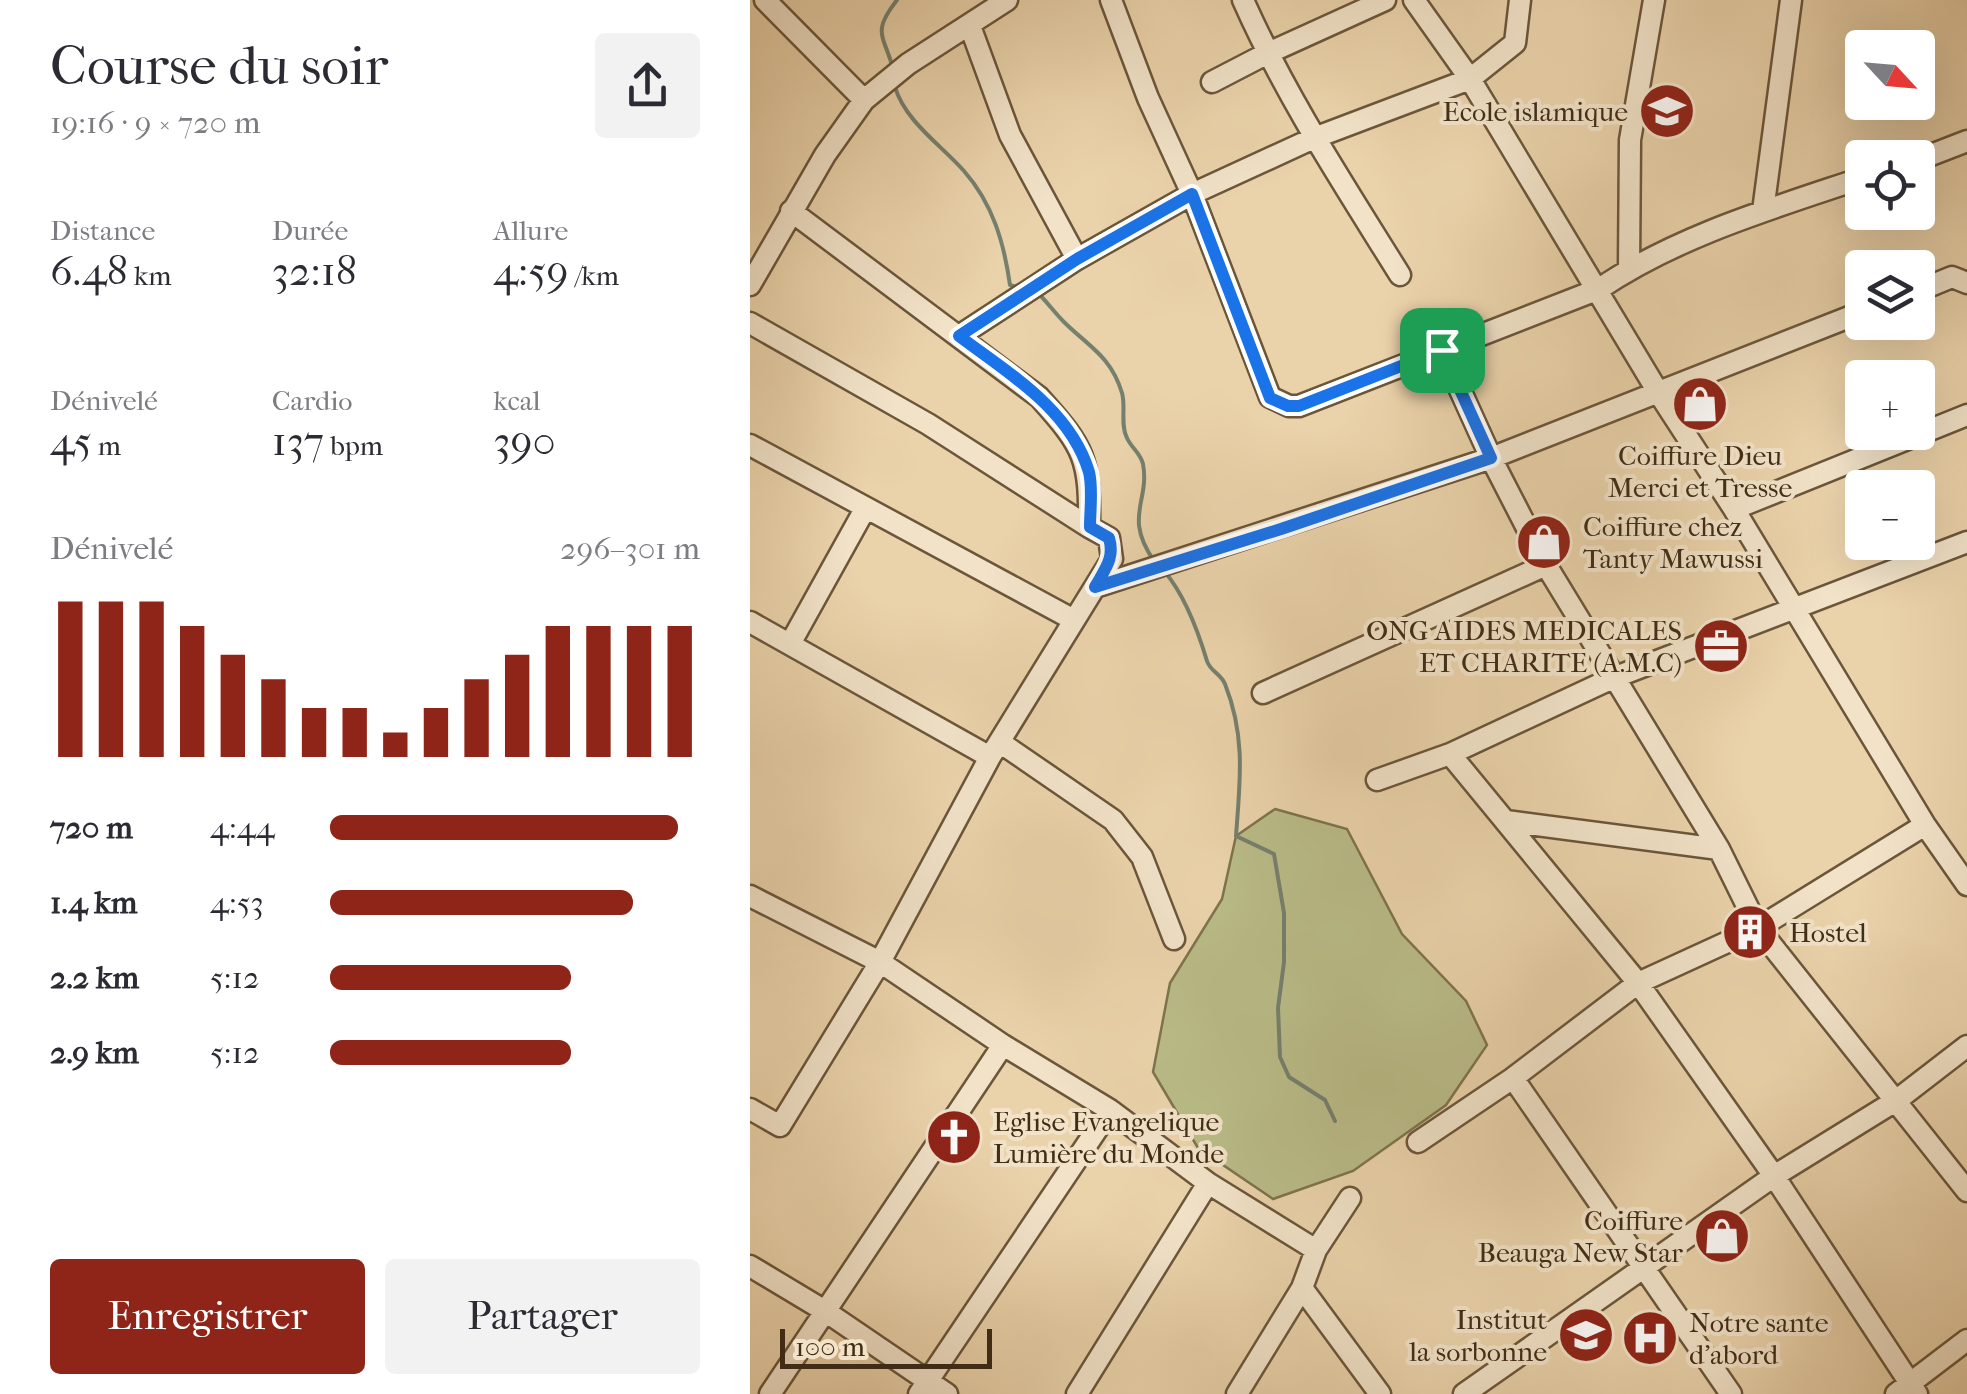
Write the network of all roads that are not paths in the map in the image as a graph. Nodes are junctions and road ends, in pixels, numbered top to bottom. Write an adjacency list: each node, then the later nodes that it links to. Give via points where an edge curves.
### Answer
1 (765, 0): 14 (street)
2 (1006, 0): 10 (street)
3 (1111, 0): 19 (street)
4 (1243, 0): 11 (street)
5 (1386, 0): 11 (street)
6 (1414, 0): 12 (street)
7 (1520, 0): 12 (street, via 1515,43)
8 (1654, 0): 23 (street, via 1630,140)
9 (1791, 0): 21 (street)
10 (970, 26): 14 (street); 22 (street, via 1010,135)
11 (1266, 54): 13 (street); 15 (street)
12 (1470, 79): 15 (street); 28 (street)
13 (1212, 82)
14 (864, 100): 20 (street)
15 (1314, 138): 19 (street); 24 (street)
16 (1967, 140): 17 (street)
17 (1935, 153)
18 (1845, 184): 21 (street)
19 (1192, 194): 22 (street); 32 (street, via 1270,398 1299,406)
20 (792, 211): 27 (street); 31 (street)
21 (1763, 211): 23 (street)
22 (1077, 259): 31 (street)
23 (1630, 268): 28 (street)
24 (1400, 274)
25 (1967, 282): 26 (street, via 1952,277)
26 (1935, 284)
27 (750, 285)
28 (1599, 289): 32 (street); 33 (street)
29 (1845, 319): 33 (street)
30 (750, 323): 39 (street)
31 (959, 336): 39 (street, via 1039,397 1071,433 1090,474)
32 (1442, 350): 36 (street)
33 (1658, 392): 36 (street); 38 (street)
34 (1967, 415): 38 (street)
35 (750, 444): 37 (street)
36 (1491, 458): 41 (street); 42 (street)
37 (865, 509): 44 (street); 46 (street)
38 (1734, 509): 43 (street)
39 (1090, 527): 42 (street, via 1109,538 1112,548)
40 (1967, 542): 43 (street)
41 (1546, 566): 47 (street); 48 (street)
42 (1095, 587): 44 (street)
43 (1796, 610): 47 (street); 53 (street)
44 (1074, 620): 49 (street)
45 (750, 622): 46 (street)
46 (790, 644): 49 (street)
47 (1613, 678): 50 (street); 54 (street)
48 (1262, 692)
49 (995, 750): 58 (street, via 1113,820 1142,857); 59 (street)
50 (1450, 754): 51 (street); 52 (street)
51 (1377, 780)
52 (1506, 821): 54 (street); 60 (street)
53 (1925, 824): 55 (street); 57 (street)
54 (1718, 849): 57 (street)
55 (1967, 885)
56 (750, 896): 59 (street)
57 (1758, 928): 60 (street); 64 (street)
58 (1174, 939)
59 (880, 962): 61 (street); 65 (street, via 780,1126)
60 (1638, 983): 63 (street); 68 (street)
61 (1003, 1044): 66 (street); 76 (street)
62 (1967, 1046): 64 (street)
63 (1513, 1078): 67 (street); 74 (street)
64 (1897, 1100): 68 (street); 70 (street)
65 (750, 1109)
66 (1110, 1110): 69 (street); 78 (street)
67 (1418, 1142)
68 (1774, 1176): 74 (street); 79 (street)
69 (1208, 1182): 72 (street); 82 (street)
70 (1967, 1190)
71 (1350, 1198): 72 (street)
72 (1316, 1250): 75 (street)
73 (750, 1266): 76 (street)
74 (1644, 1268): 85 (street); 86 (street)
75 (1302, 1288): 83 (street); 84 (street)
76 (825, 1311): 78 (street); 80 (street)
77 (1967, 1340): 79 (street)
78 (924, 1388): 81 (street)
79 (1908, 1390)
80 (770, 1394)
81 (947, 1394)
82 (1077, 1394)
83 (1237, 1394)
84 (1380, 1394)
85 (1464, 1394)
86 (1731, 1394)

